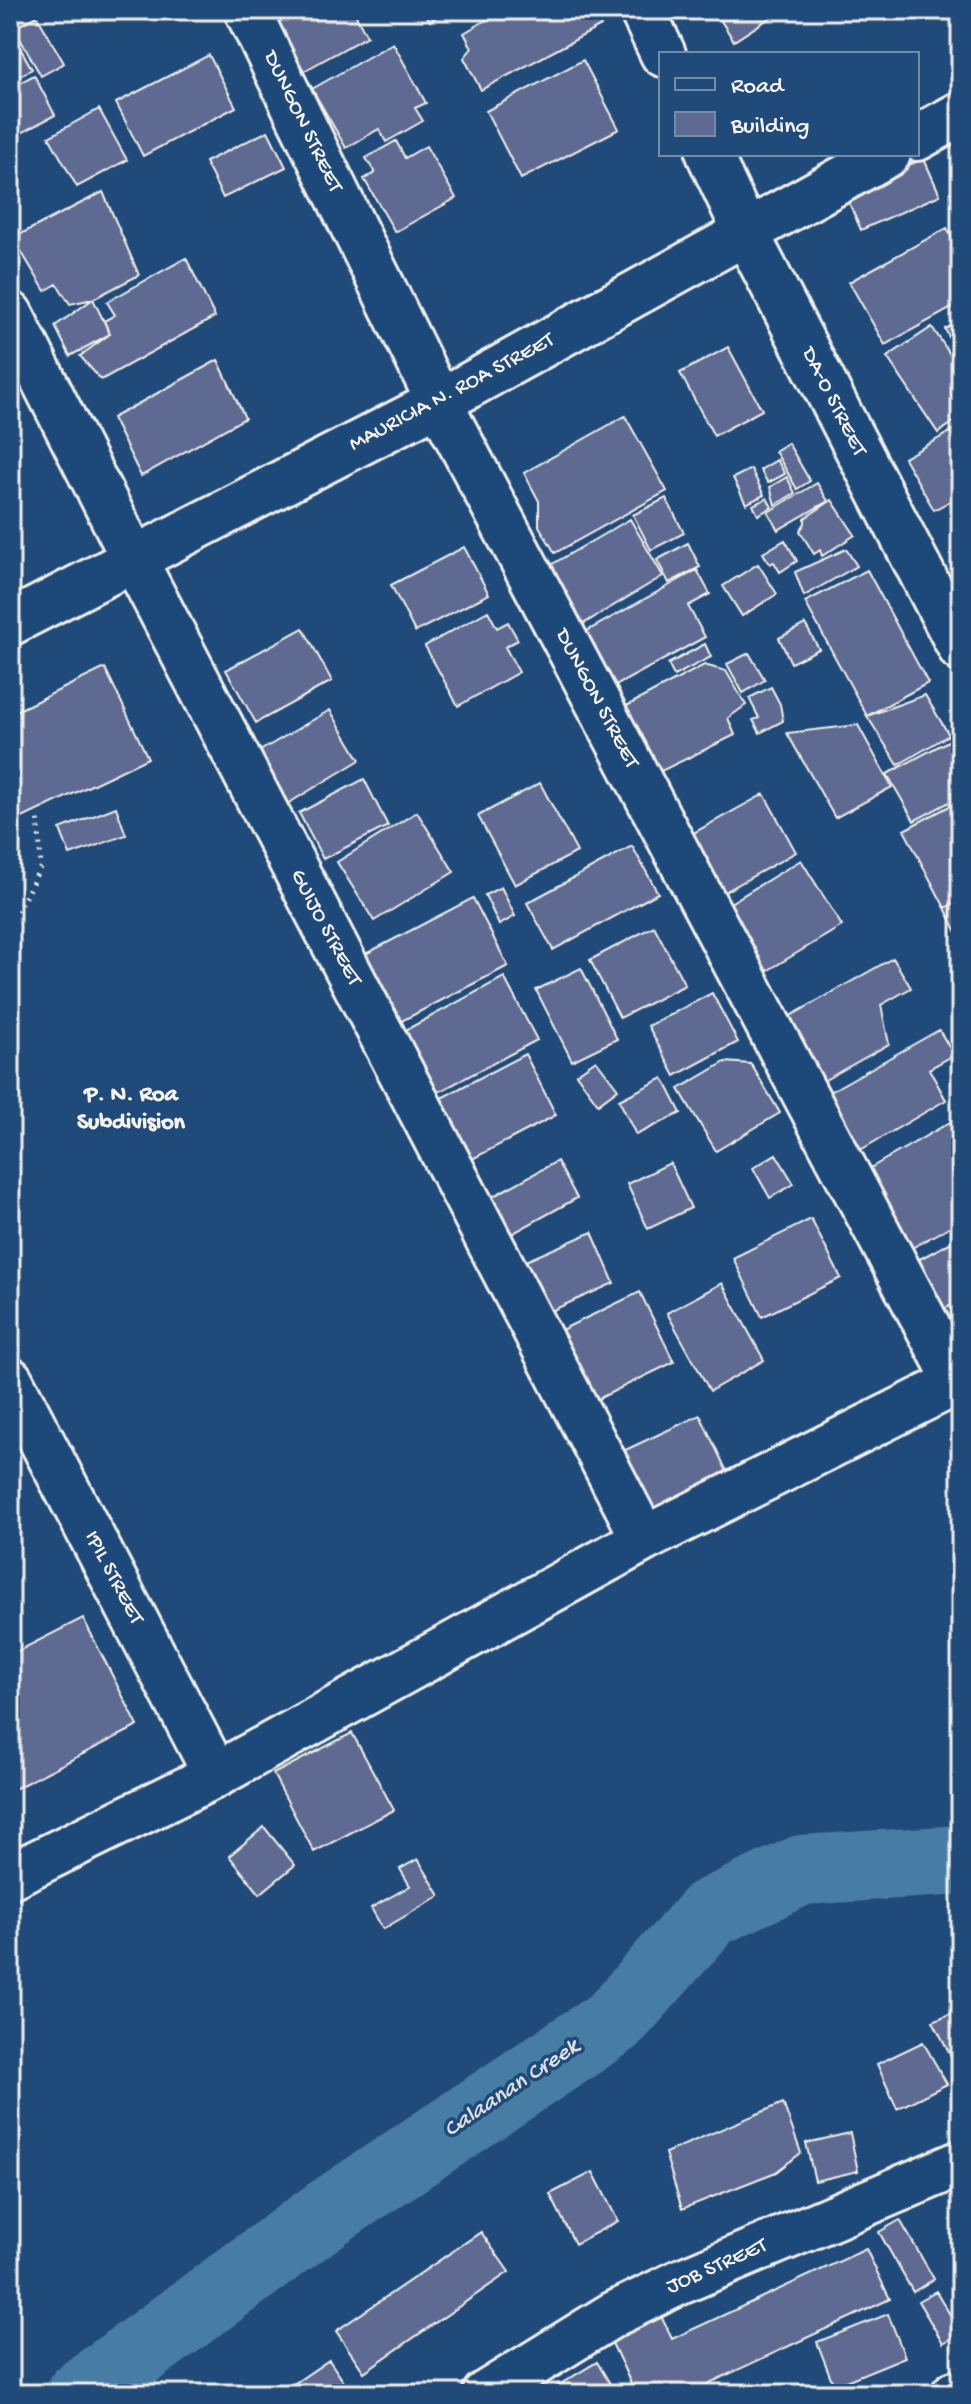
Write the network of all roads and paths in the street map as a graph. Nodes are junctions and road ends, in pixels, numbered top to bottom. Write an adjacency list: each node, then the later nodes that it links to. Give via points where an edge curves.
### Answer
1 (247, 10): 10 (street, DUNGON STREET)
2 (642, 10): 3 (street)
3 (662, 52)
4 (961, 114): 5 (street)
5 (919, 137)
6 (710, 156): 8 (street, DA-O STREET)
7 (884, 156): 8 (street, MAURICIA N. ROA STREET)
8 (746, 233): 10 (street, MAURICIA N. ROA STREET); 13 (street, DA-O STREET)
9 (10, 314): 11 (street, GUIJO STREET)
10 (439, 402): 11 (street, MAURICIA N. ROA STREET); 17 (street, DUNGON STREET)
11 (134, 559): 12 (street, MAURICIA N. ROA STREET); 18 (street, GUIJO STREET)
12 (10, 623)
13 (961, 649)
14 (38, 814): 15 (path, via 41,866)
15 (10, 926)
16 (10, 1380): 19 (street, IPIL STREET)
17 (959, 1381): 18 (street)
18 (644, 1539): 19 (street)
19 (216, 1775): 20 (street)
20 (10, 1876)
21 (961, 2163): 23 (street, JOB STREET, via 627,2308)
22 (961, 2392): 24 (street)
23 (485, 2394)
24 (954, 2394)

